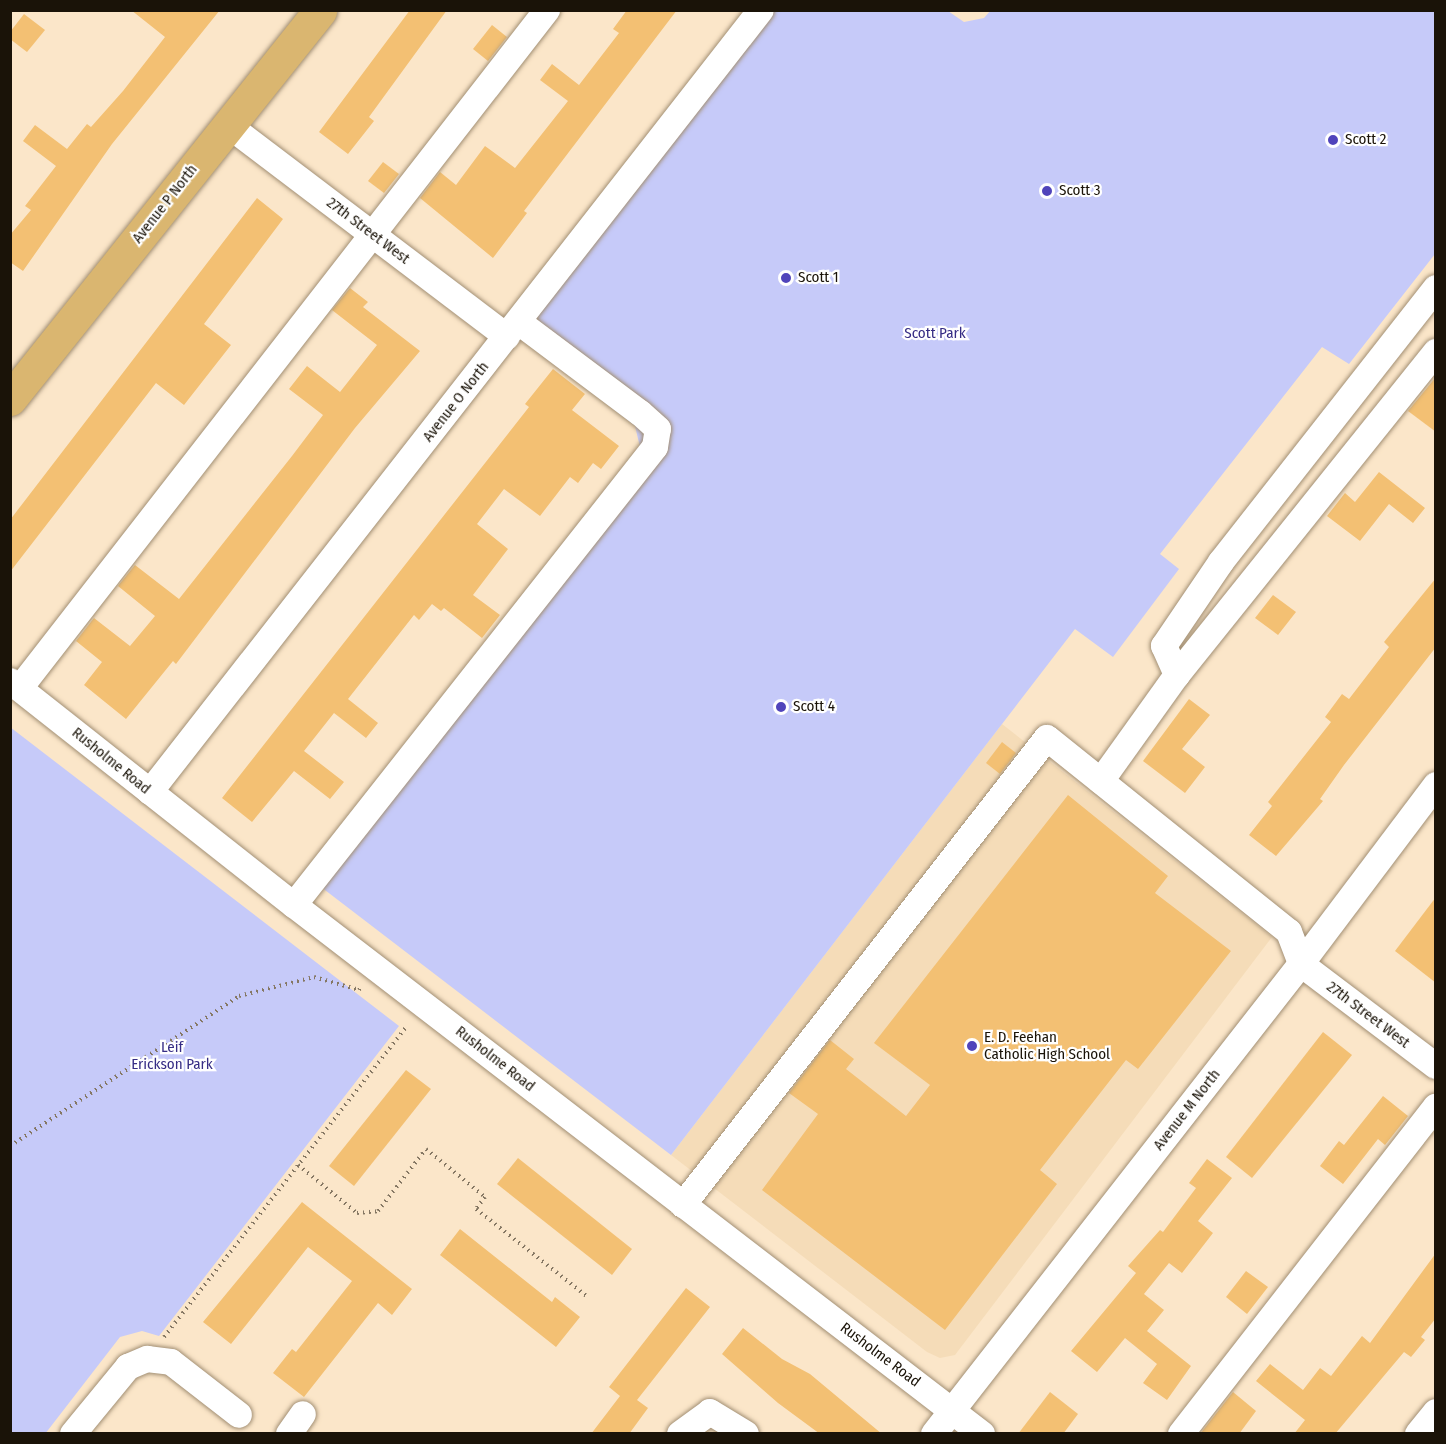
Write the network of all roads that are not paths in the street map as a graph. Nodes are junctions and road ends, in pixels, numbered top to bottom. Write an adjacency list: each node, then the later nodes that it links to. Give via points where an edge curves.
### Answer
1 (320, 10): 4 (main road, Avenue P North)
2 (547, 10): 5 (street)
3 (761, 10): 7 (street, Avenue O North)
4 (228, 125): 5 (street, 27th Street West); 9 (main road, Avenue P North)
5 (374, 235): 7 (street, 27th Street West); 11 (street)
6 (1436, 288): 10 (street, via 1221,562 1164,646)
7 (513, 330): 14 (street, Avenue O North); 15 (street, 27th Street West, via 649,421 658,429 655,447)
8 (1436, 352): 10 (street)
9 (10, 399)
10 (1177, 675): 12 (street)
11 (15, 685): 14 (street, Rusholme Road)
12 (1101, 781): 16 (street, via 1289,932); 19 (street, via 1047,738)
13 (1436, 784): 16 (street, Avenue M North)
14 (150, 792): 15 (street, Rusholme Road)
15 (294, 905): 19 (street, Rusholme Road)
16 (1301, 964): 17 (street, 27th Street West); 20 (street, Avenue M North)
17 (1436, 1066)
18 (1436, 1107): 28 (street)
19 (683, 1205): 20 (street, Rusholme Road)
20 (952, 1410): 26 (street, Avenue M North); 27 (street, Rusholme Road)
21 (1436, 1412): 29 (street)
22 (239, 1415): 23 (street, via 171,1362 147,1359 128,1367)
23 (73, 1434)
24 (680, 1434): 25 (street, via 710,1412)
25 (746, 1434)
26 (934, 1434)
27 (982, 1434)
28 (1181, 1434)
29 (1418, 1434)

